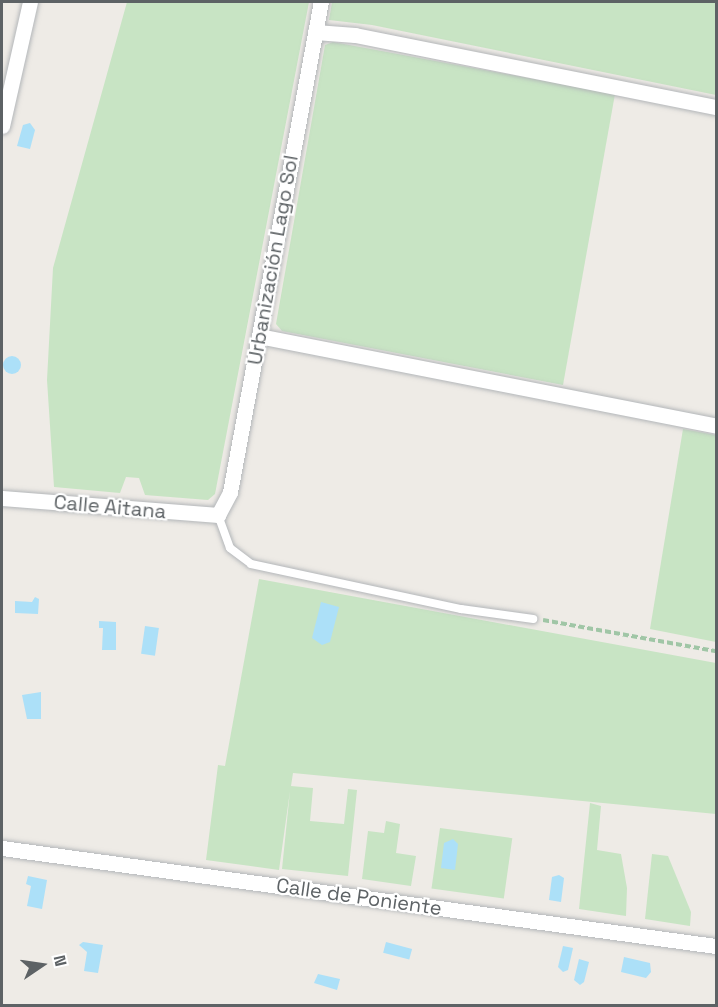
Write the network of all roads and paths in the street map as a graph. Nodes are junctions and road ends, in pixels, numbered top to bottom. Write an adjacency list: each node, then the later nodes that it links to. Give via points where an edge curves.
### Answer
1 (30, 2): 5 (street)
2 (321, 2): 3 (street, Urbanización Lago Sol)
3 (315, 32): 4 (street, via 355,35); 6 (street, Urbanización Lago Sol)
4 (717, 107)
5 (2, 126)
6 (259, 336): 7 (street); 9 (street, Urbanización Lago Sol, via 230,492)
7 (717, 426)
8 (2, 498): 9 (street, Calle Aitana)
9 (218, 515): 10 (lane, via 230,548 251,564 461,609)
10 (533, 619): 11 (path)
11 (717, 651)
12 (2, 848): 13 (street, Calle de Poniente)
13 (717, 946)

